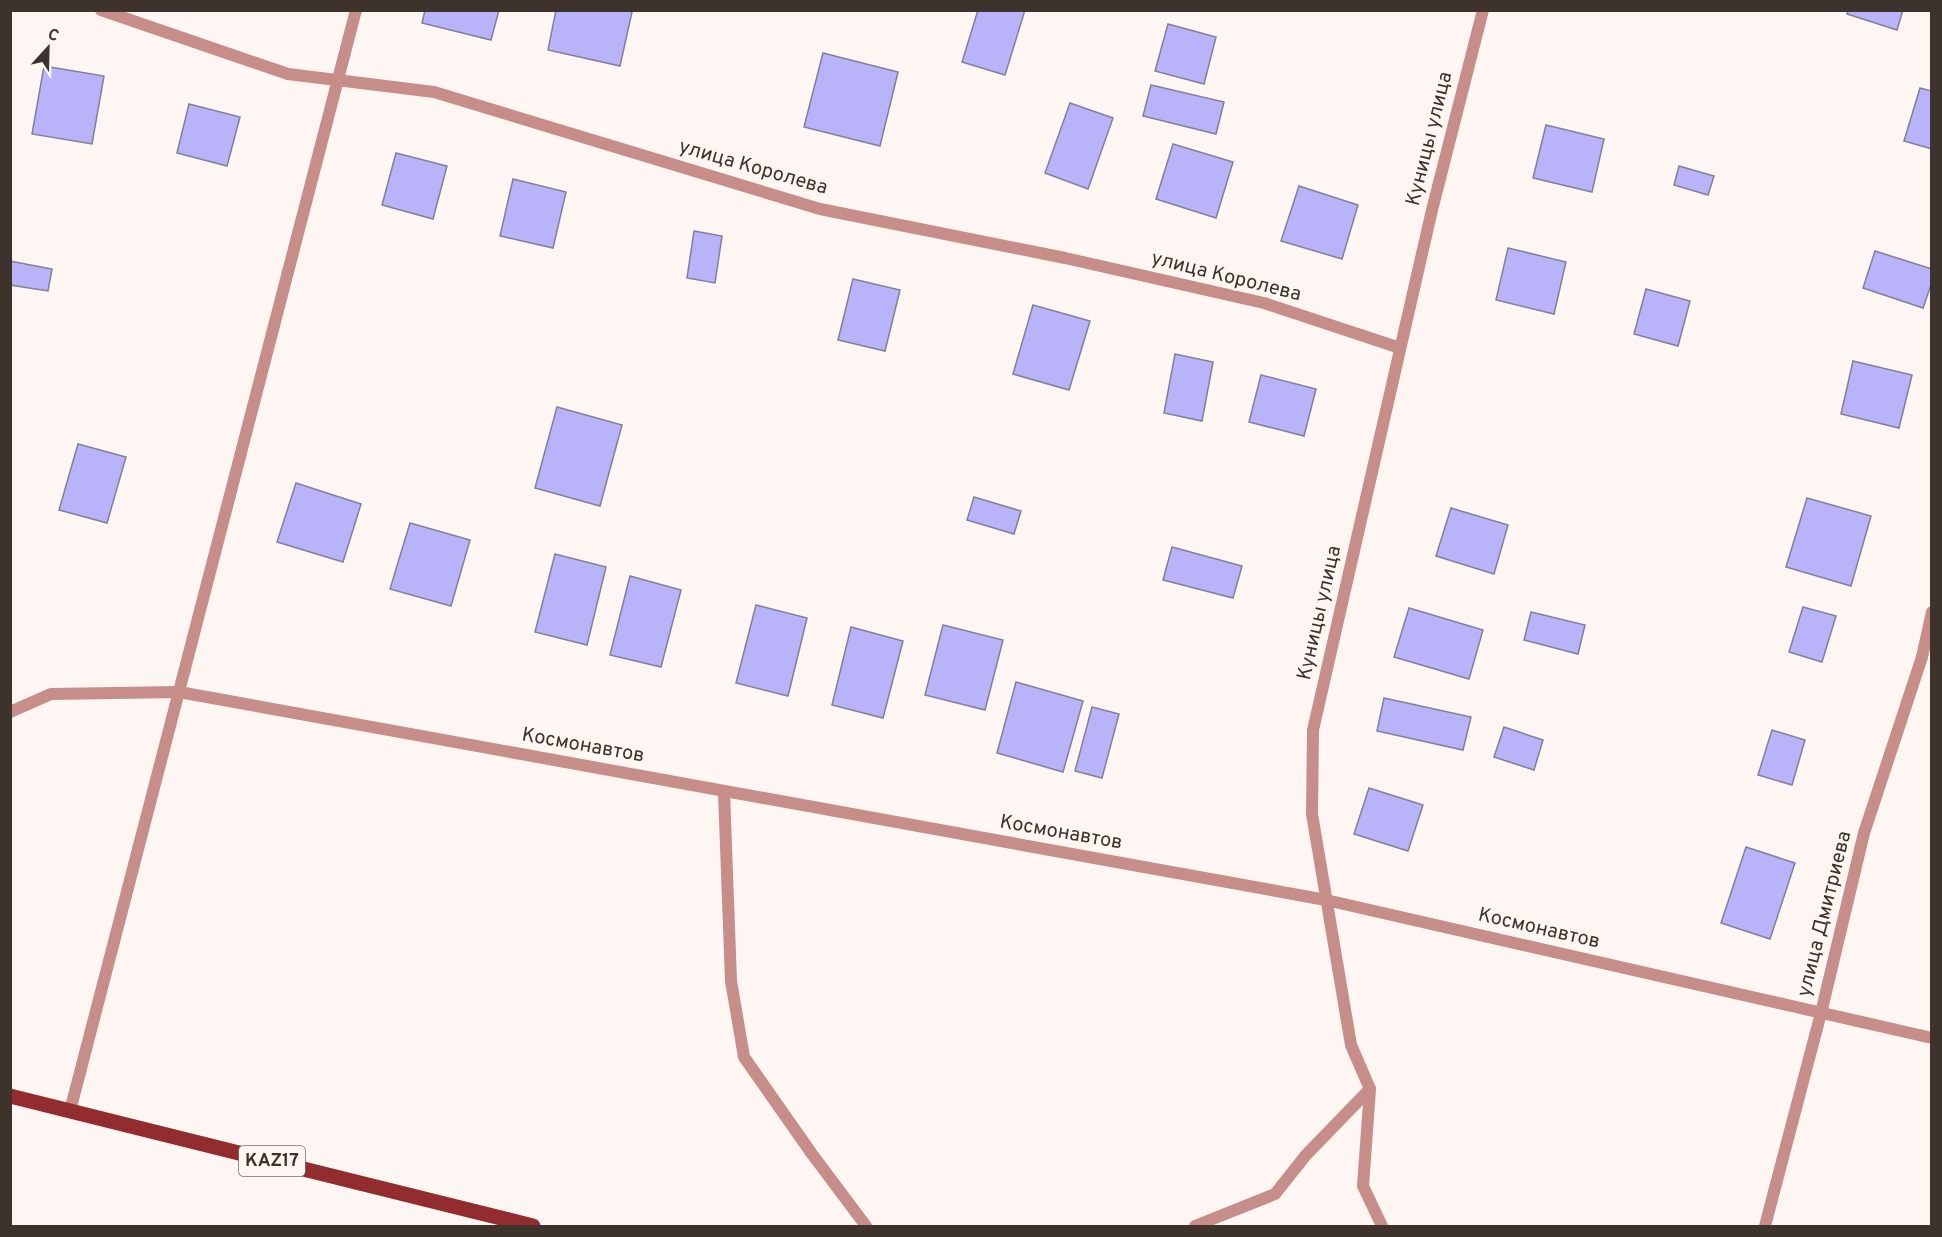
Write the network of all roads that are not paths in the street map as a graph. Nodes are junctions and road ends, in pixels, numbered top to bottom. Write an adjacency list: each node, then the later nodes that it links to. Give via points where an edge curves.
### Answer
1 (101, 10): 4 (street, улица Королева, via 288,74)
2 (356, 10): 4 (street)
3 (1483, 10): 5 (street, Куницы улица)
4 (339, 81): 5 (street, улица Королева, via 434,92 820,209 1264,303); 7 (street)
5 (1400, 348): 10 (street, Куницы улица, via 1313,730 1312,814)
6 (1932, 612): 11 (street, улица Дмитриева, via 1922,657 1864,833)
7 (179, 692): 8 (street, Космонавтов, via 51,694); 9 (street, Космонавтов); 15 (street)
8 (10, 712)
9 (724, 792): 10 (street, Космонавтов); 17 (street, via 731,981 744,1057)
10 (1326, 900): 11 (street, Космонавтов); 13 (street, Куницы улица, via 1351,1045)
11 (1821, 1013): 12 (street, Космонавтов); 20 (street, улица Дмитриева)
12 (1932, 1038)
13 (1370, 1089): 18 (street, via 1306,1155 1275,1194); 19 (street, Куницы улица, via 1363,1186)
14 (10, 1096): 15 (main road, KAZ17)
15 (70, 1111): 16 (main road, KAZ17)
16 (533, 1227)
17 (866, 1227)
18 (1195, 1227)
19 (1382, 1227)
20 (1765, 1227)

